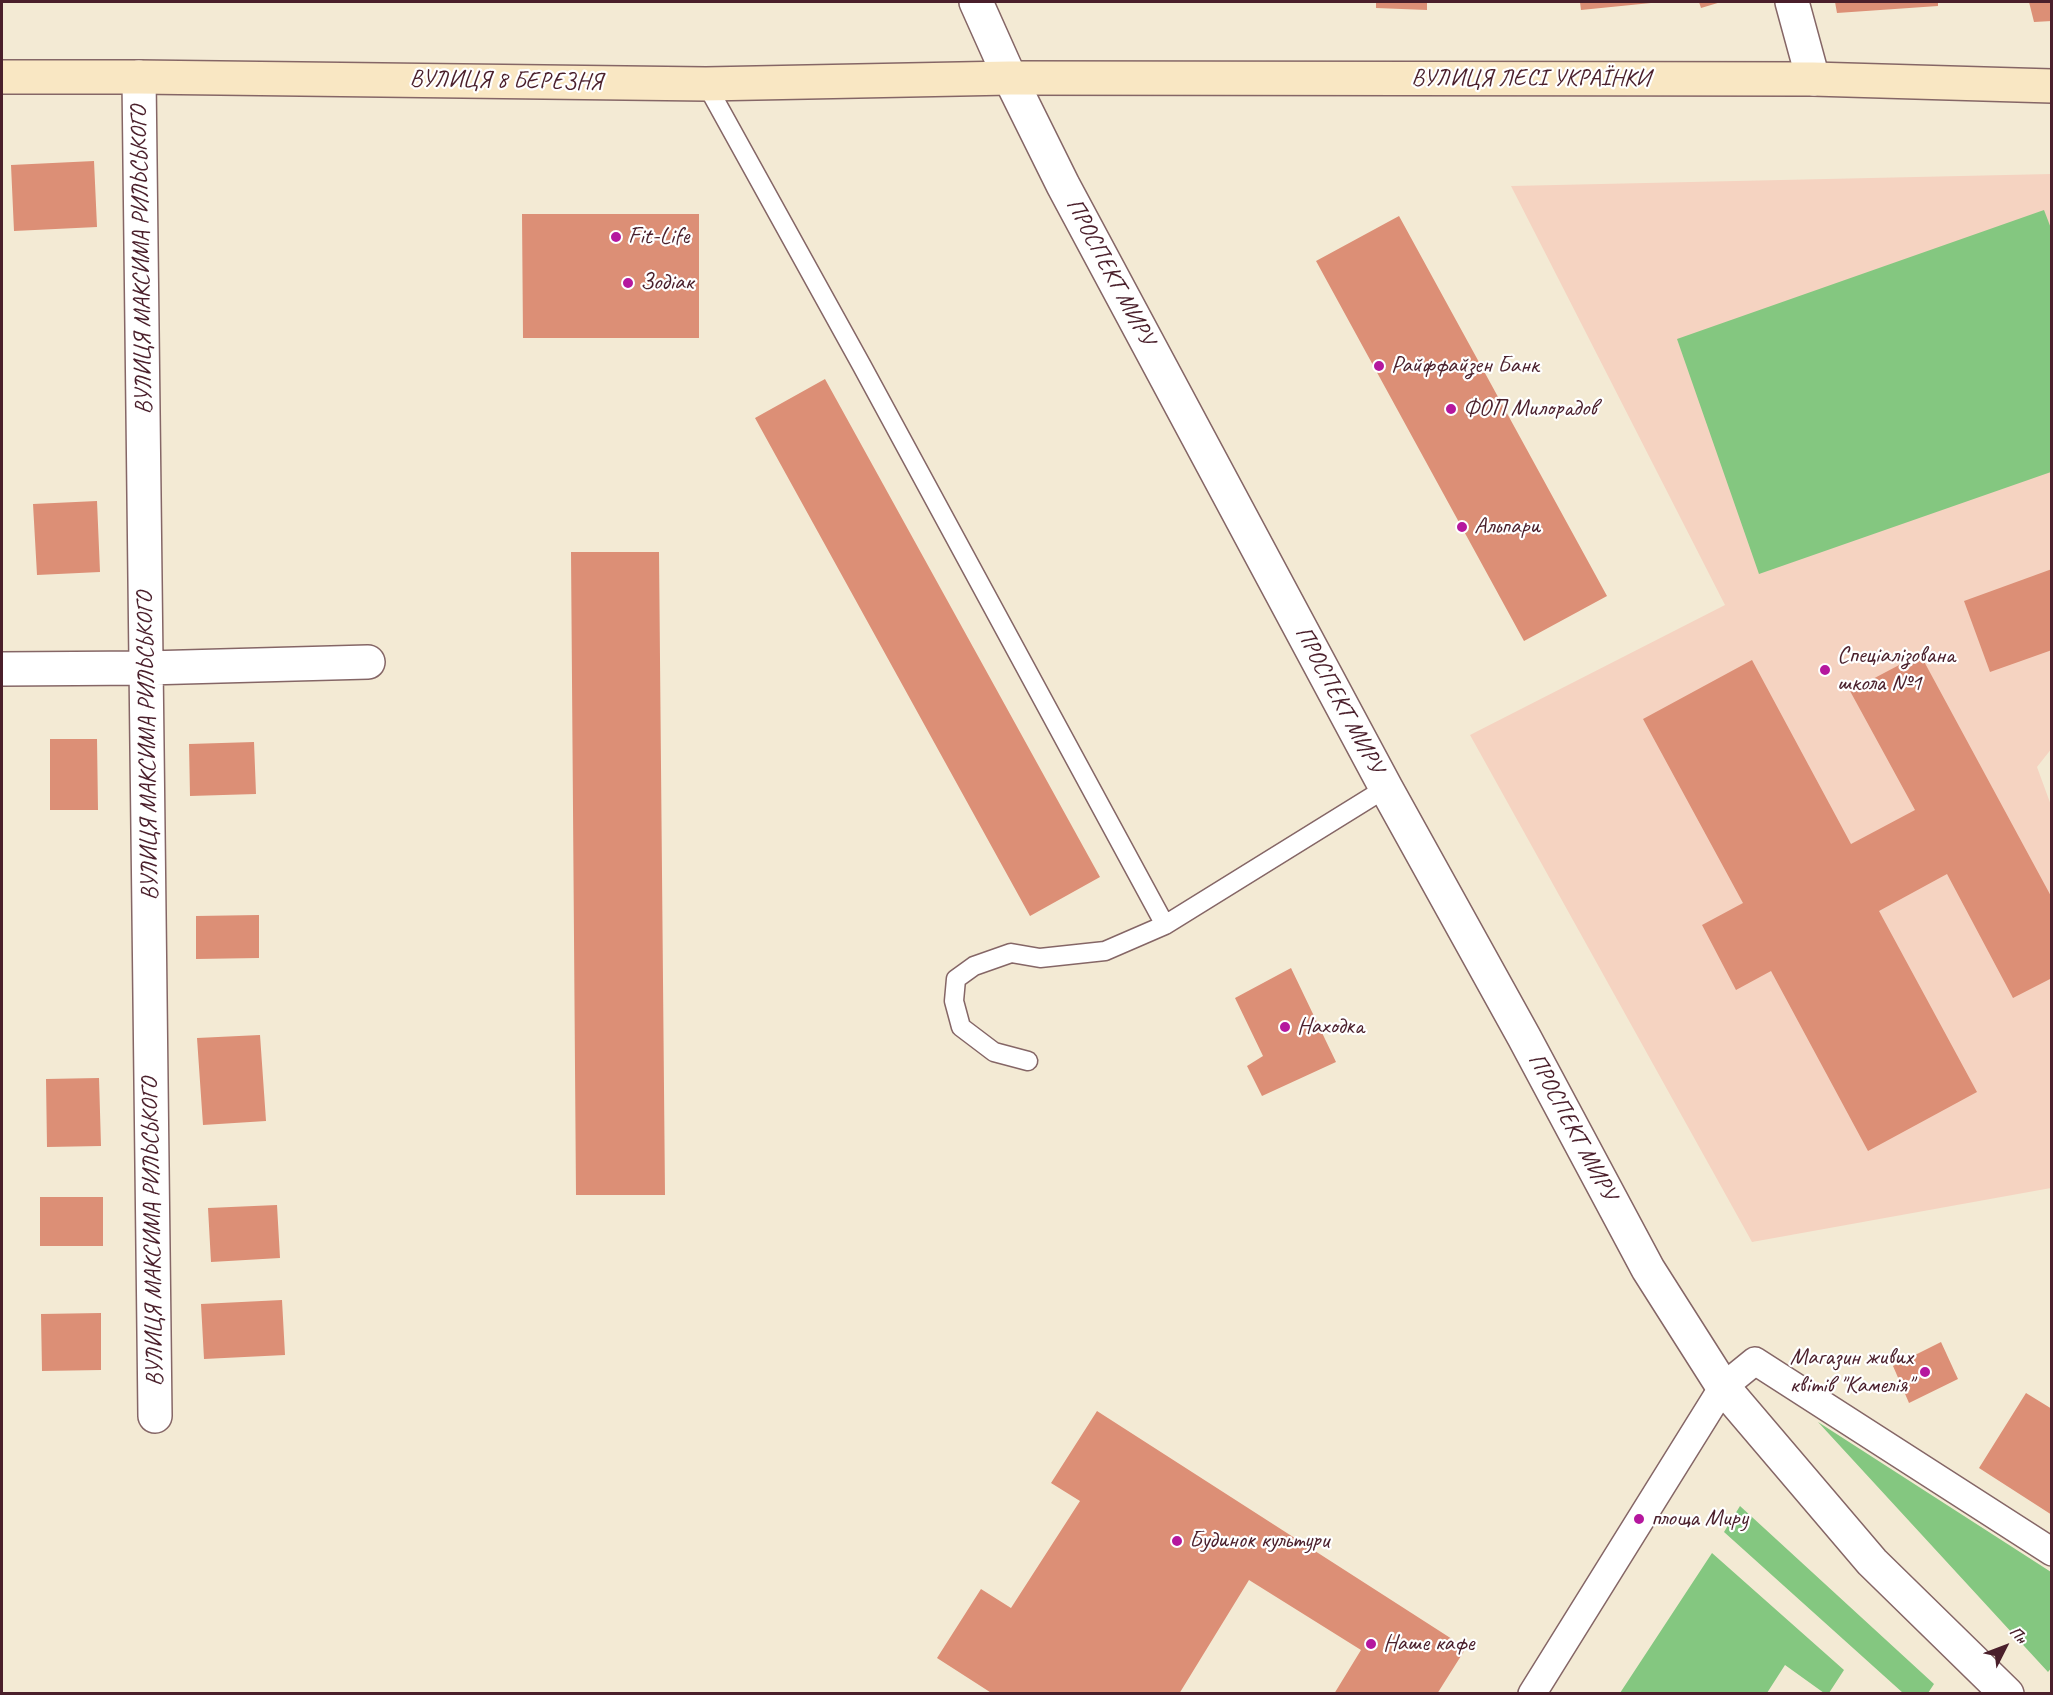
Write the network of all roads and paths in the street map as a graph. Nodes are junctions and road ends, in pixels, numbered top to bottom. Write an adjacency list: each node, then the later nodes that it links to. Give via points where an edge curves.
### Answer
1 (976, 2): 5 (street, ПРОСПЕКТ МИРУ)
2 (1792, 2): 6 (street)
3 (2, 77): 4 (main road, ВУЛИЦЯ 8 БЕРЕЗНЯ)
4 (139, 77): 7 (main road, ВУЛИЦЯ 8 БЕРЕЗНЯ); 10 (street, ВУЛИЦЯ МАКСИМА РИЛЬСЬКОГО)
5 (1010, 78): 6 (main road, ВУЛИЦЯ ЛЕСІ УКРАЇНКИ); 7 (main road, ВУЛИЦЯ 8 БЕРЕЗНЯ); 12 (street, ПРОСПЕКТ МИРУ, via 1063,185)
6 (1813, 79): 8 (main road, ВУЛИЦЯ ЛЕСІ УКРАЇНКИ)
7 (706, 84): 13 (lane)
8 (2052, 86)
9 (368, 662): 10 (street)
10 (147, 668): 11 (street); 16 (street, ВУЛИЦЯ МАКСИМА РИЛЬСЬКОГО)
11 (2, 669)
12 (1386, 788): 13 (lane); 15 (street, ПРОСПЕКТ МИРУ, via 1648,1269)
13 (1165, 925): 14 (lane, via 1105,951 1040,958 1011,953 974,966 956,979 954,1001 961,1027 994,1052)
14 (1028, 1061)
15 (1724, 1387): 17 (street, via 1755,1361); 18 (street); 19 (street, via 1872,1562)
16 (155, 1416)
17 (2052, 1552)
18 (1532, 1694)
19 (2007, 1694)

